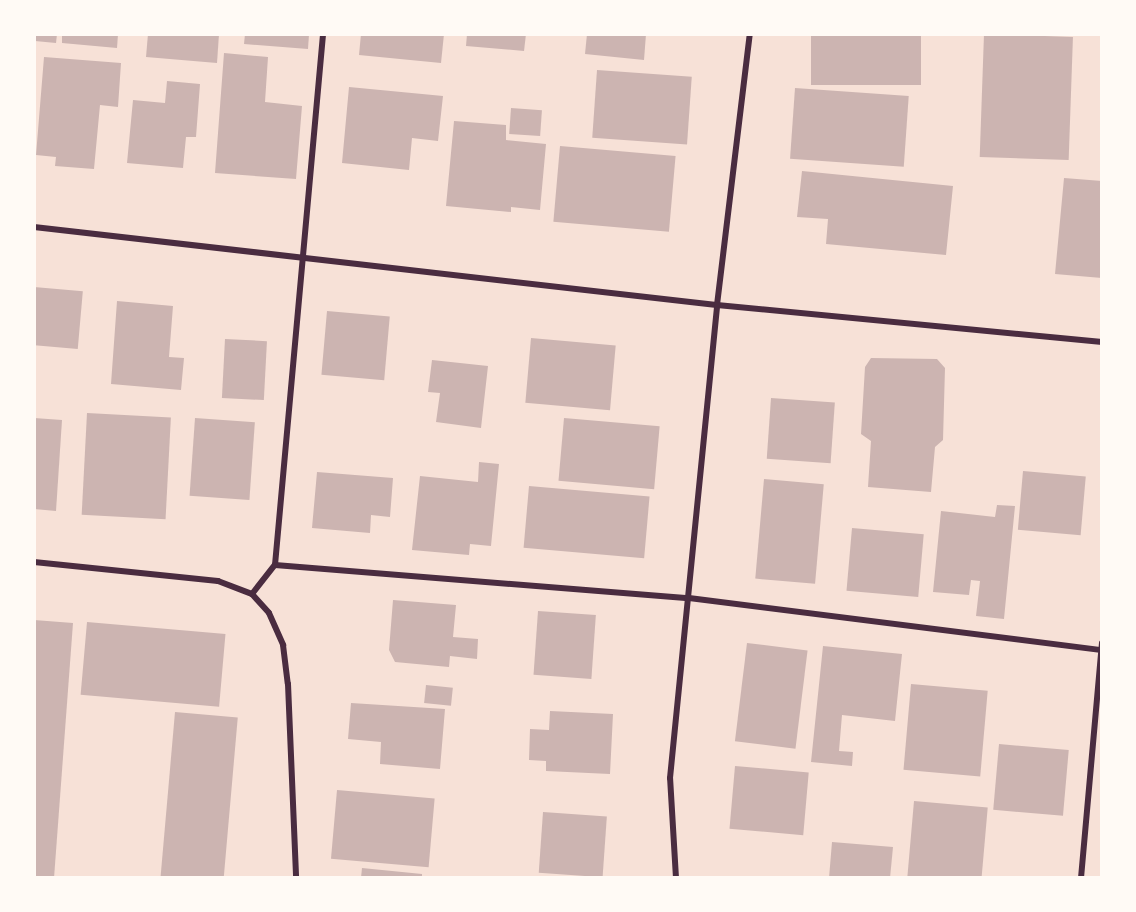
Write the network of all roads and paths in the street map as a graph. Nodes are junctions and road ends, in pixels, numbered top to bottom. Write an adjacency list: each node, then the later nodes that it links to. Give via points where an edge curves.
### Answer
1 (323, 34): 4 (street)
2 (750, 34): 5 (street)
3 (34, 227): 4 (street)
4 (301, 258): 5 (street); 8 (street)
5 (717, 305): 6 (street); 10 (street)
6 (1101, 342)
7 (34, 562): 9 (street, via 218,581)
8 (275, 565): 9 (street); 10 (street)
9 (252, 594): 13 (street, via 269,613 283,645)
10 (689, 598): 12 (street); 14 (street, via 670,778)
11 (1101, 644): 12 (street)
12 (1101, 650): 15 (street)
13 (297, 878)
14 (676, 878)
15 (1081, 878)

